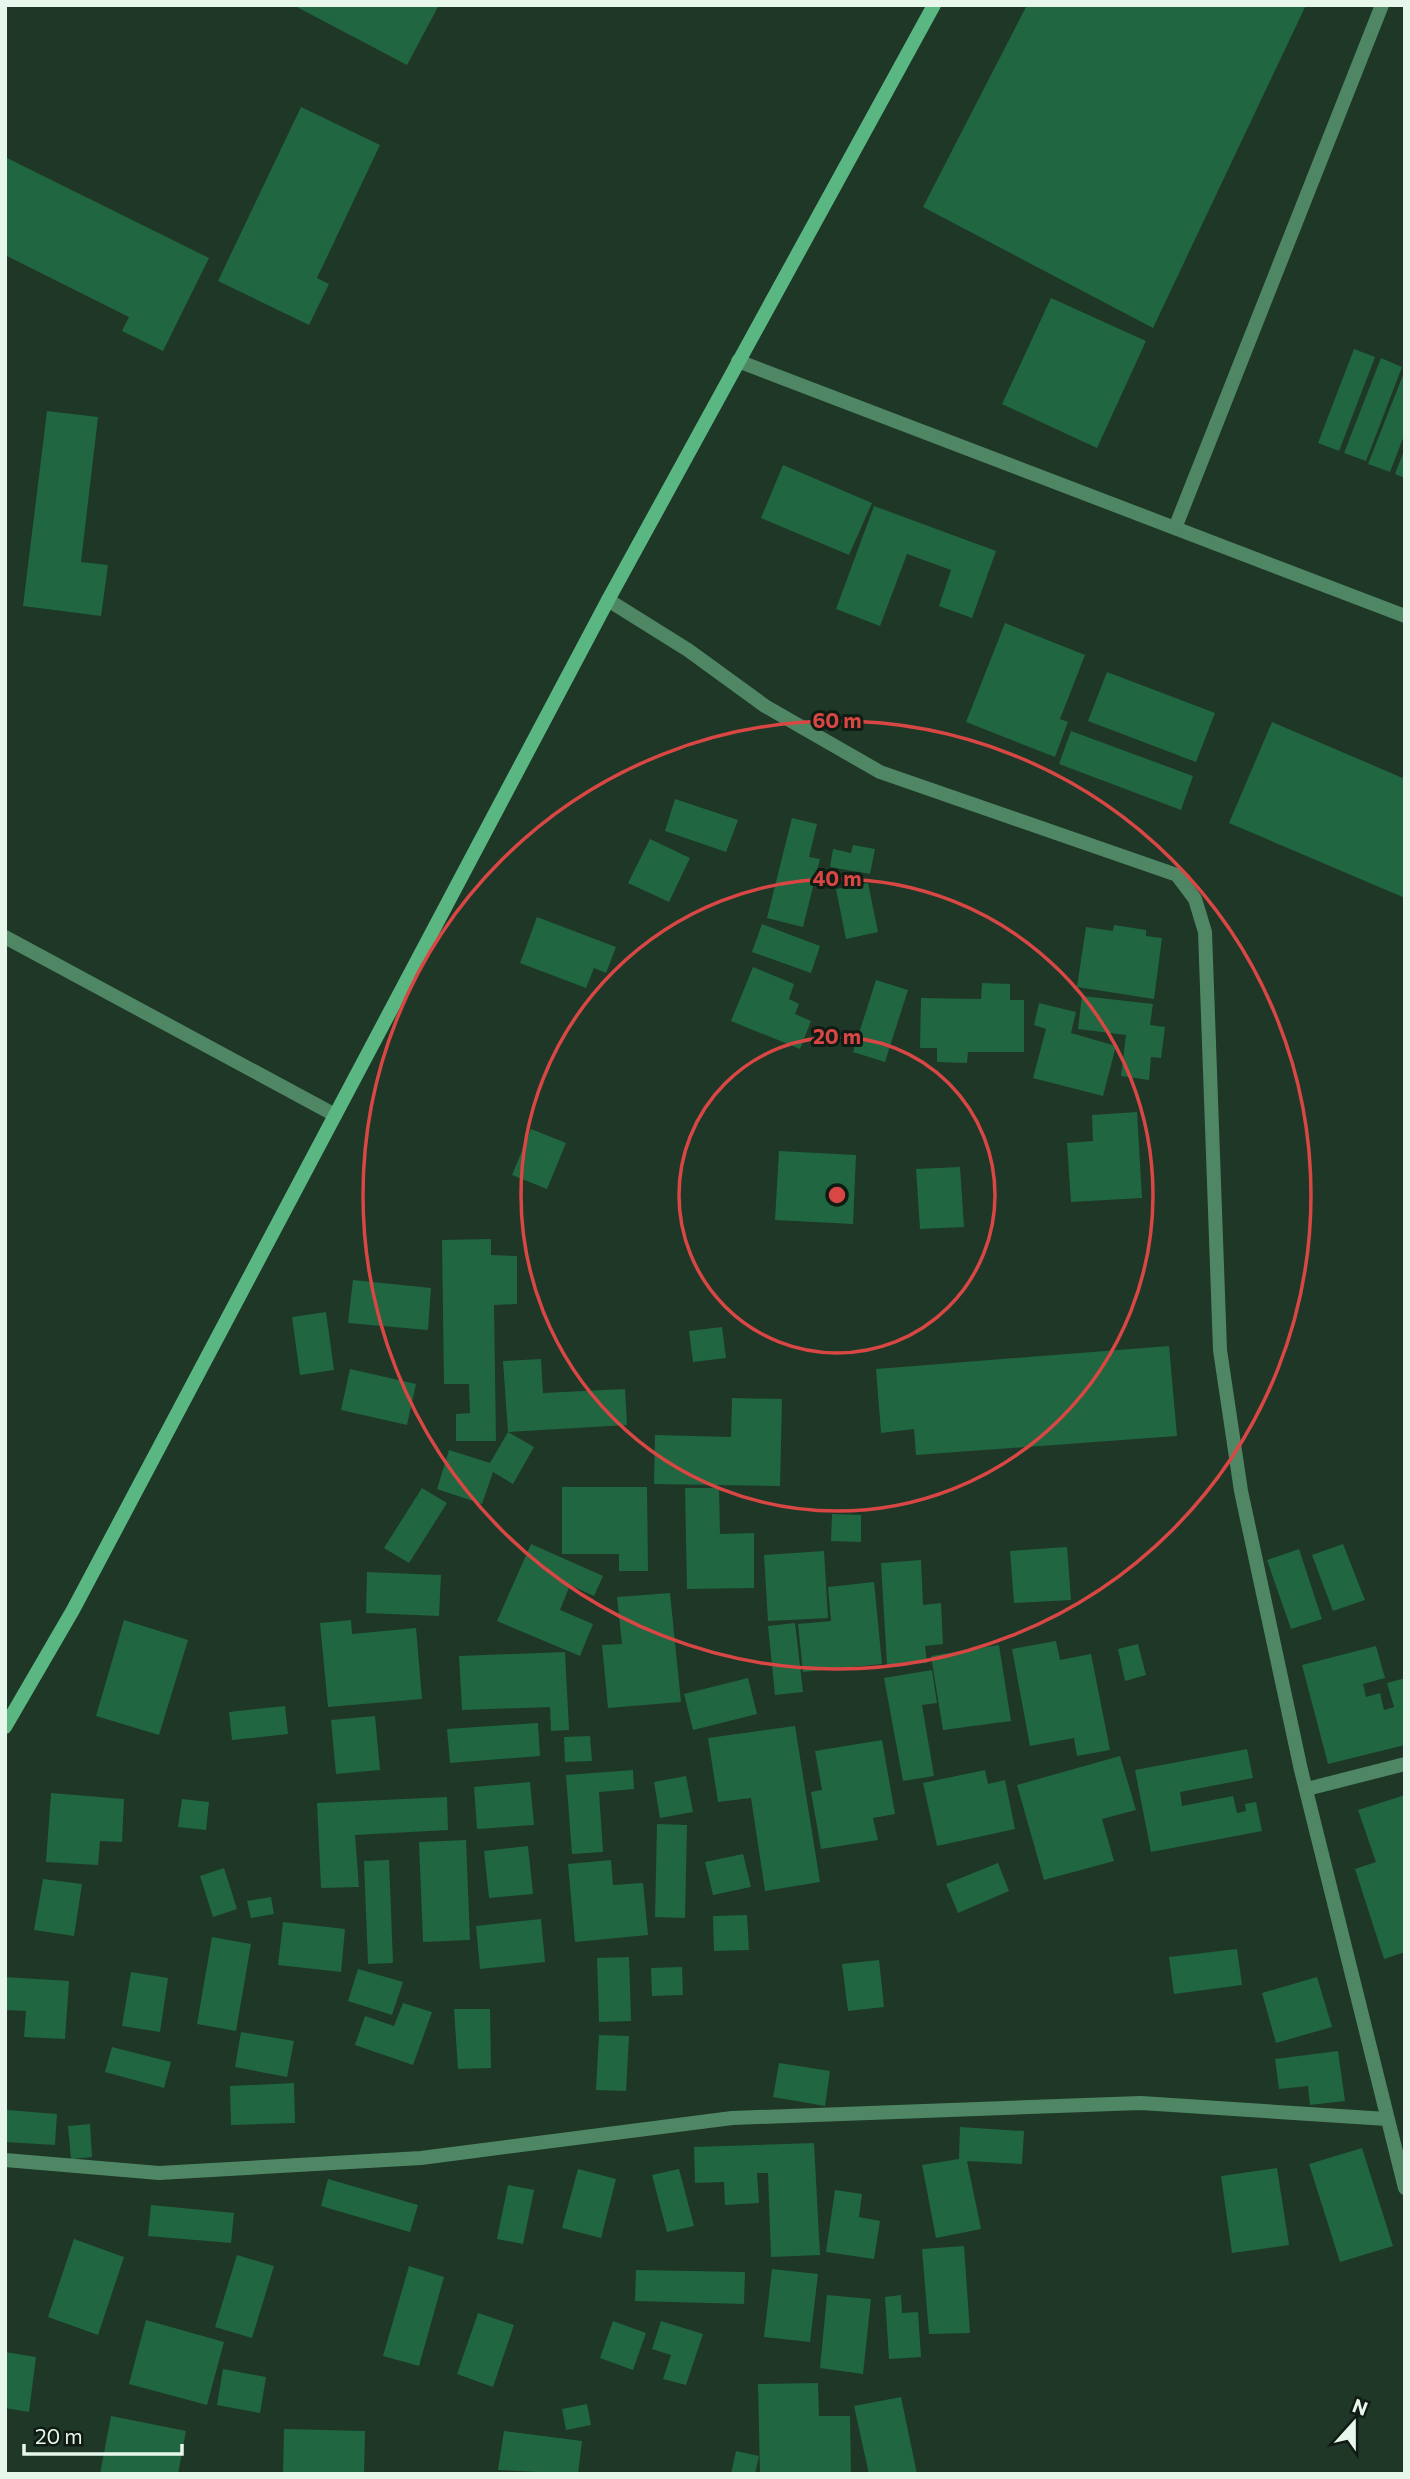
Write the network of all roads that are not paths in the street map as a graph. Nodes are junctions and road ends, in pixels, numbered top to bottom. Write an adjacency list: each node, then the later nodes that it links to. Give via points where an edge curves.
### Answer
1 (934, 5): 3 (main road)
2 (1382, 5): 4 (street)
3 (738, 361): 4 (street); 5 (main road)
4 (1175, 528): 6 (street)
5 (608, 600): 8 (main road); 11 (street, via 765,706 880,772 1177,875 1195,899 1205,932 1220,1350 1241,1491)
6 (1405, 616)
7 (5, 937): 8 (street)
8 (335, 1115): 9 (main road, via 73,1610)
9 (5, 1727)
10 (1405, 1764): 11 (street)
11 (1307, 1788): 12 (street)
12 (1387, 2119): 13 (street, via 1141,2103 732,2118 421,2158 159,2173); 14 (street)
13 (5, 2160)
14 (1405, 2188)

